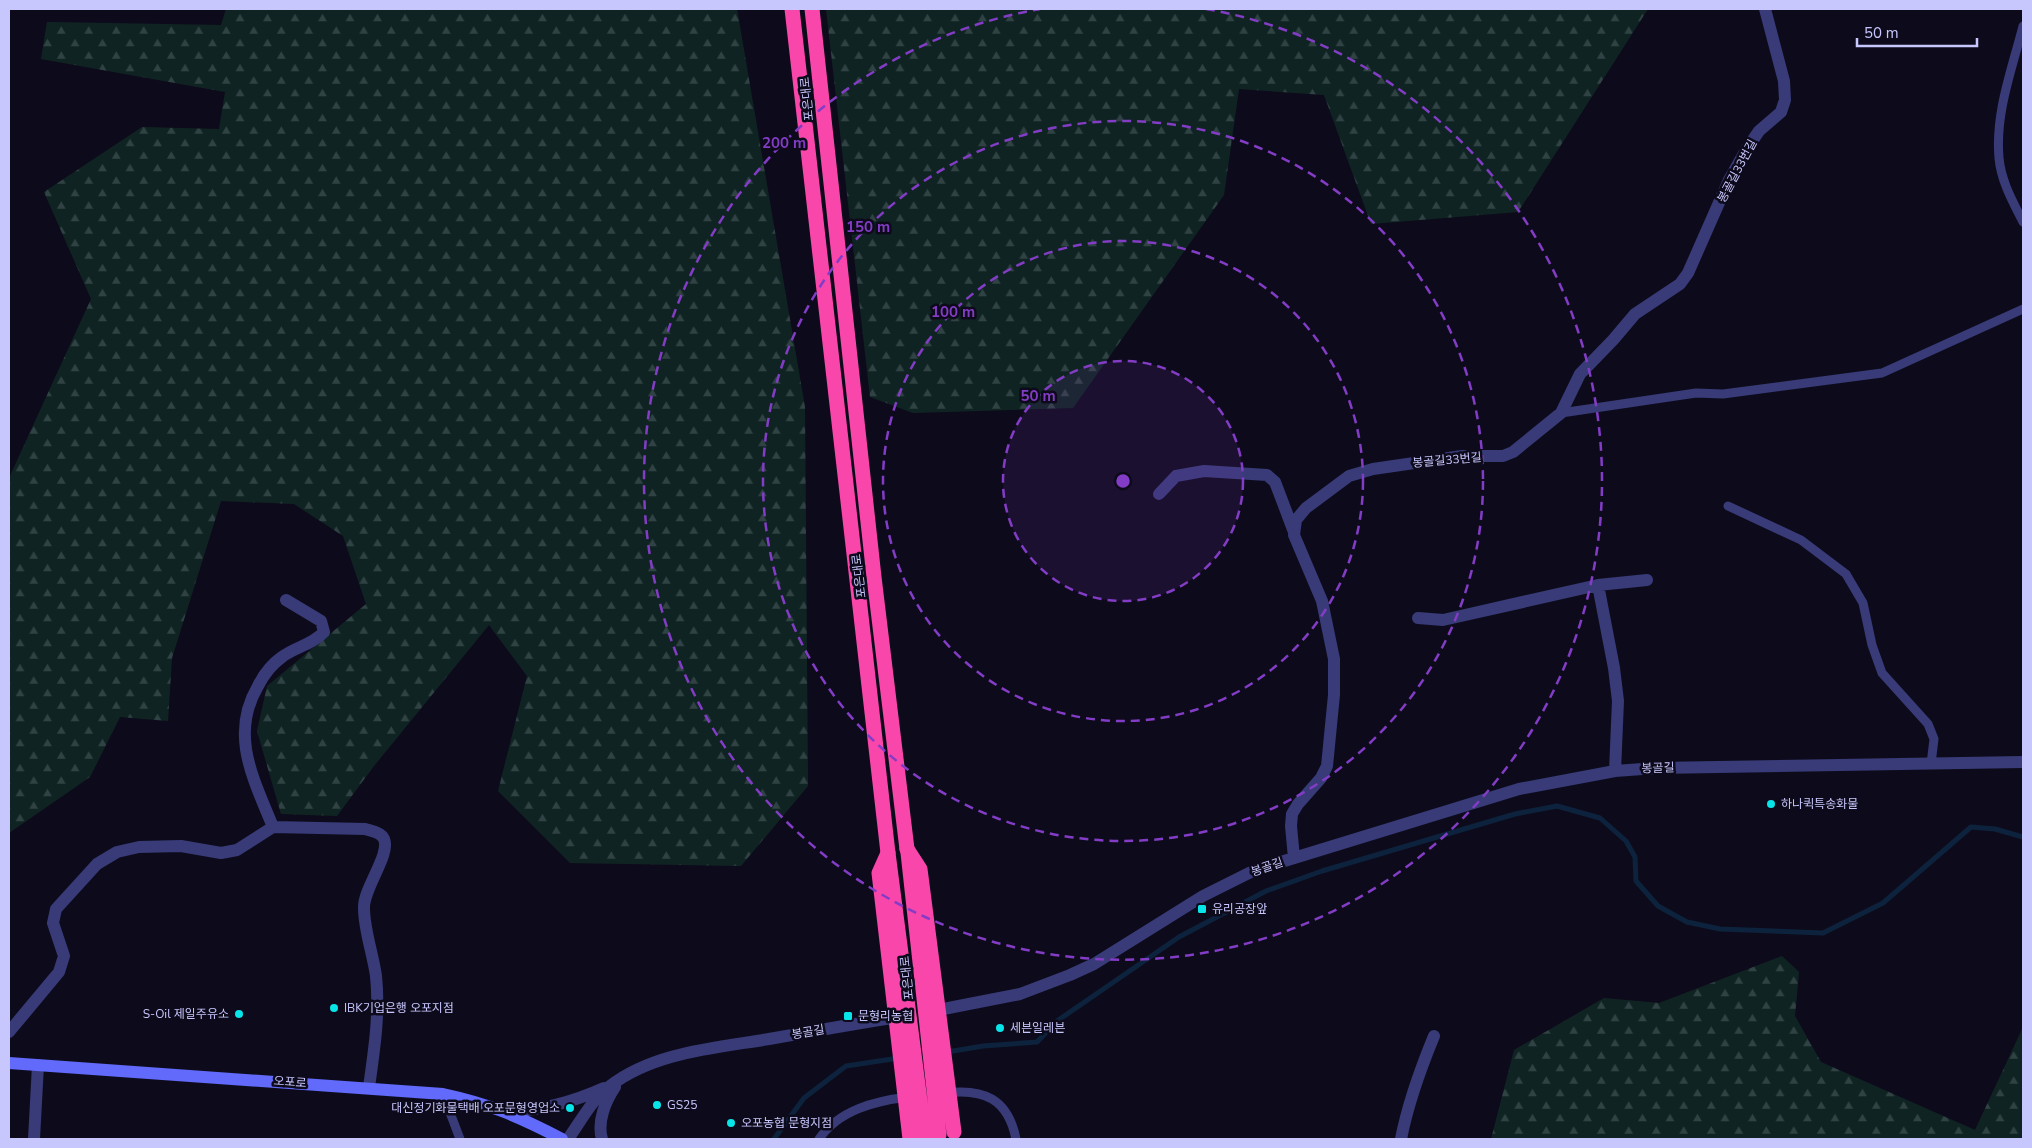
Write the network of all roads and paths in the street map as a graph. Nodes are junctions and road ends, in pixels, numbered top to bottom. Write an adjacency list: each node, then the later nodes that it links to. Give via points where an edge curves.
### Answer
1 (792, 9): 20 (highway, 포은대로)
2 (812, 9): 19 (highway, 포은대로)
3 (1765, 9): 7 (street, 봉골길33번길, via 1784,81 1780,112 1746,150 1729,180 1688,274 1680,284 1635,314 1580,374)
4 (2023, 26): 5 (lane, via 1999,116 1998,159 2008,193)
5 (2023, 222)
6 (2023, 309): 7 (lane, via 1882,373 1723,394 1696,392)
7 (1561, 413): 10 (street, 봉골길33번길, via 1514,452 1502,456 1453,457 1372,468 1349,476 1306,508 1296,520)
8 (1159, 494): 10 (street, via 1176,476 1204,472 1268,475 1275,482)
9 (1728, 506): 16 (lane, via 1801,540 1846,574 1863,603 1882,674 1928,724 1934,739)
10 (1294, 535): 21 (street, via 1322,601 1334,659 1334,695 1326,766 1321,778 1292,814)
11 (1646, 580): 12 (street)
12 (1598, 586): 14 (street, via 1442,620); 17 (street, via 1618,701)
13 (286, 600): 18 (street, via 321,621 324,632 281,657 263,677 250,699 244,720 244,743 252,776)
14 (1418, 618)
15 (2023, 762): 16 (street, 봉골길)
16 (1931, 764): 17 (street, 봉골길)
17 (1615, 770): 21 (street, 봉골길, via 1519,788)
18 (273, 827): 22 (street, via 236,850 221,853 181,846 139,847 118,852 97,864 56,909 53,923 64,956 58,972); 28 (street, via 365,829 378,833 384,839 386,850 367,891 364,908 376,977 377,1031)
19 (907, 849): 31 (highway, bridge, via 920,869); 32 (highway, 포은대로, bridge)
20 (888, 853): 32 (highway, 포은대로, bridge); 39 (highway, bridge, via 878,873)
21 (1294, 858): 26 (street, 봉골길, via 1227,883 1094,964 1020,994 964,1007 692,1052 650,1064)
22 (10, 1030)
23 (1434, 1036): 41 (street, via 1406,1113)
24 (9, 1062): 25 (street, 오포로)
25 (38, 1065): 28 (street, 오포로); 33 (street)
26 (623, 1077): 27 (street, 봉골길); 37 (street, via 611,1094 600,1120)
27 (609, 1086): 30 (street, via 564,1104); 36 (street, 봉골길)
28 (368, 1088): 29 (street, 오포로)
29 (443, 1094): 30 (street, 오포로); 34 (lane)
30 (509, 1112): 35 (street, 오포로)
31 (955, 1136)
32 (935, 1138)
33 (34, 1139)
34 (460, 1139)
35 (562, 1139)
36 (568, 1139)
37 (602, 1139)
38 (819, 1139): 40 (lane, via 854,1110 875,1102 962,1090 983,1094 997,1102 1013,1123)
39 (910, 1139)
40 (1016, 1139)
41 (1401, 1139)

